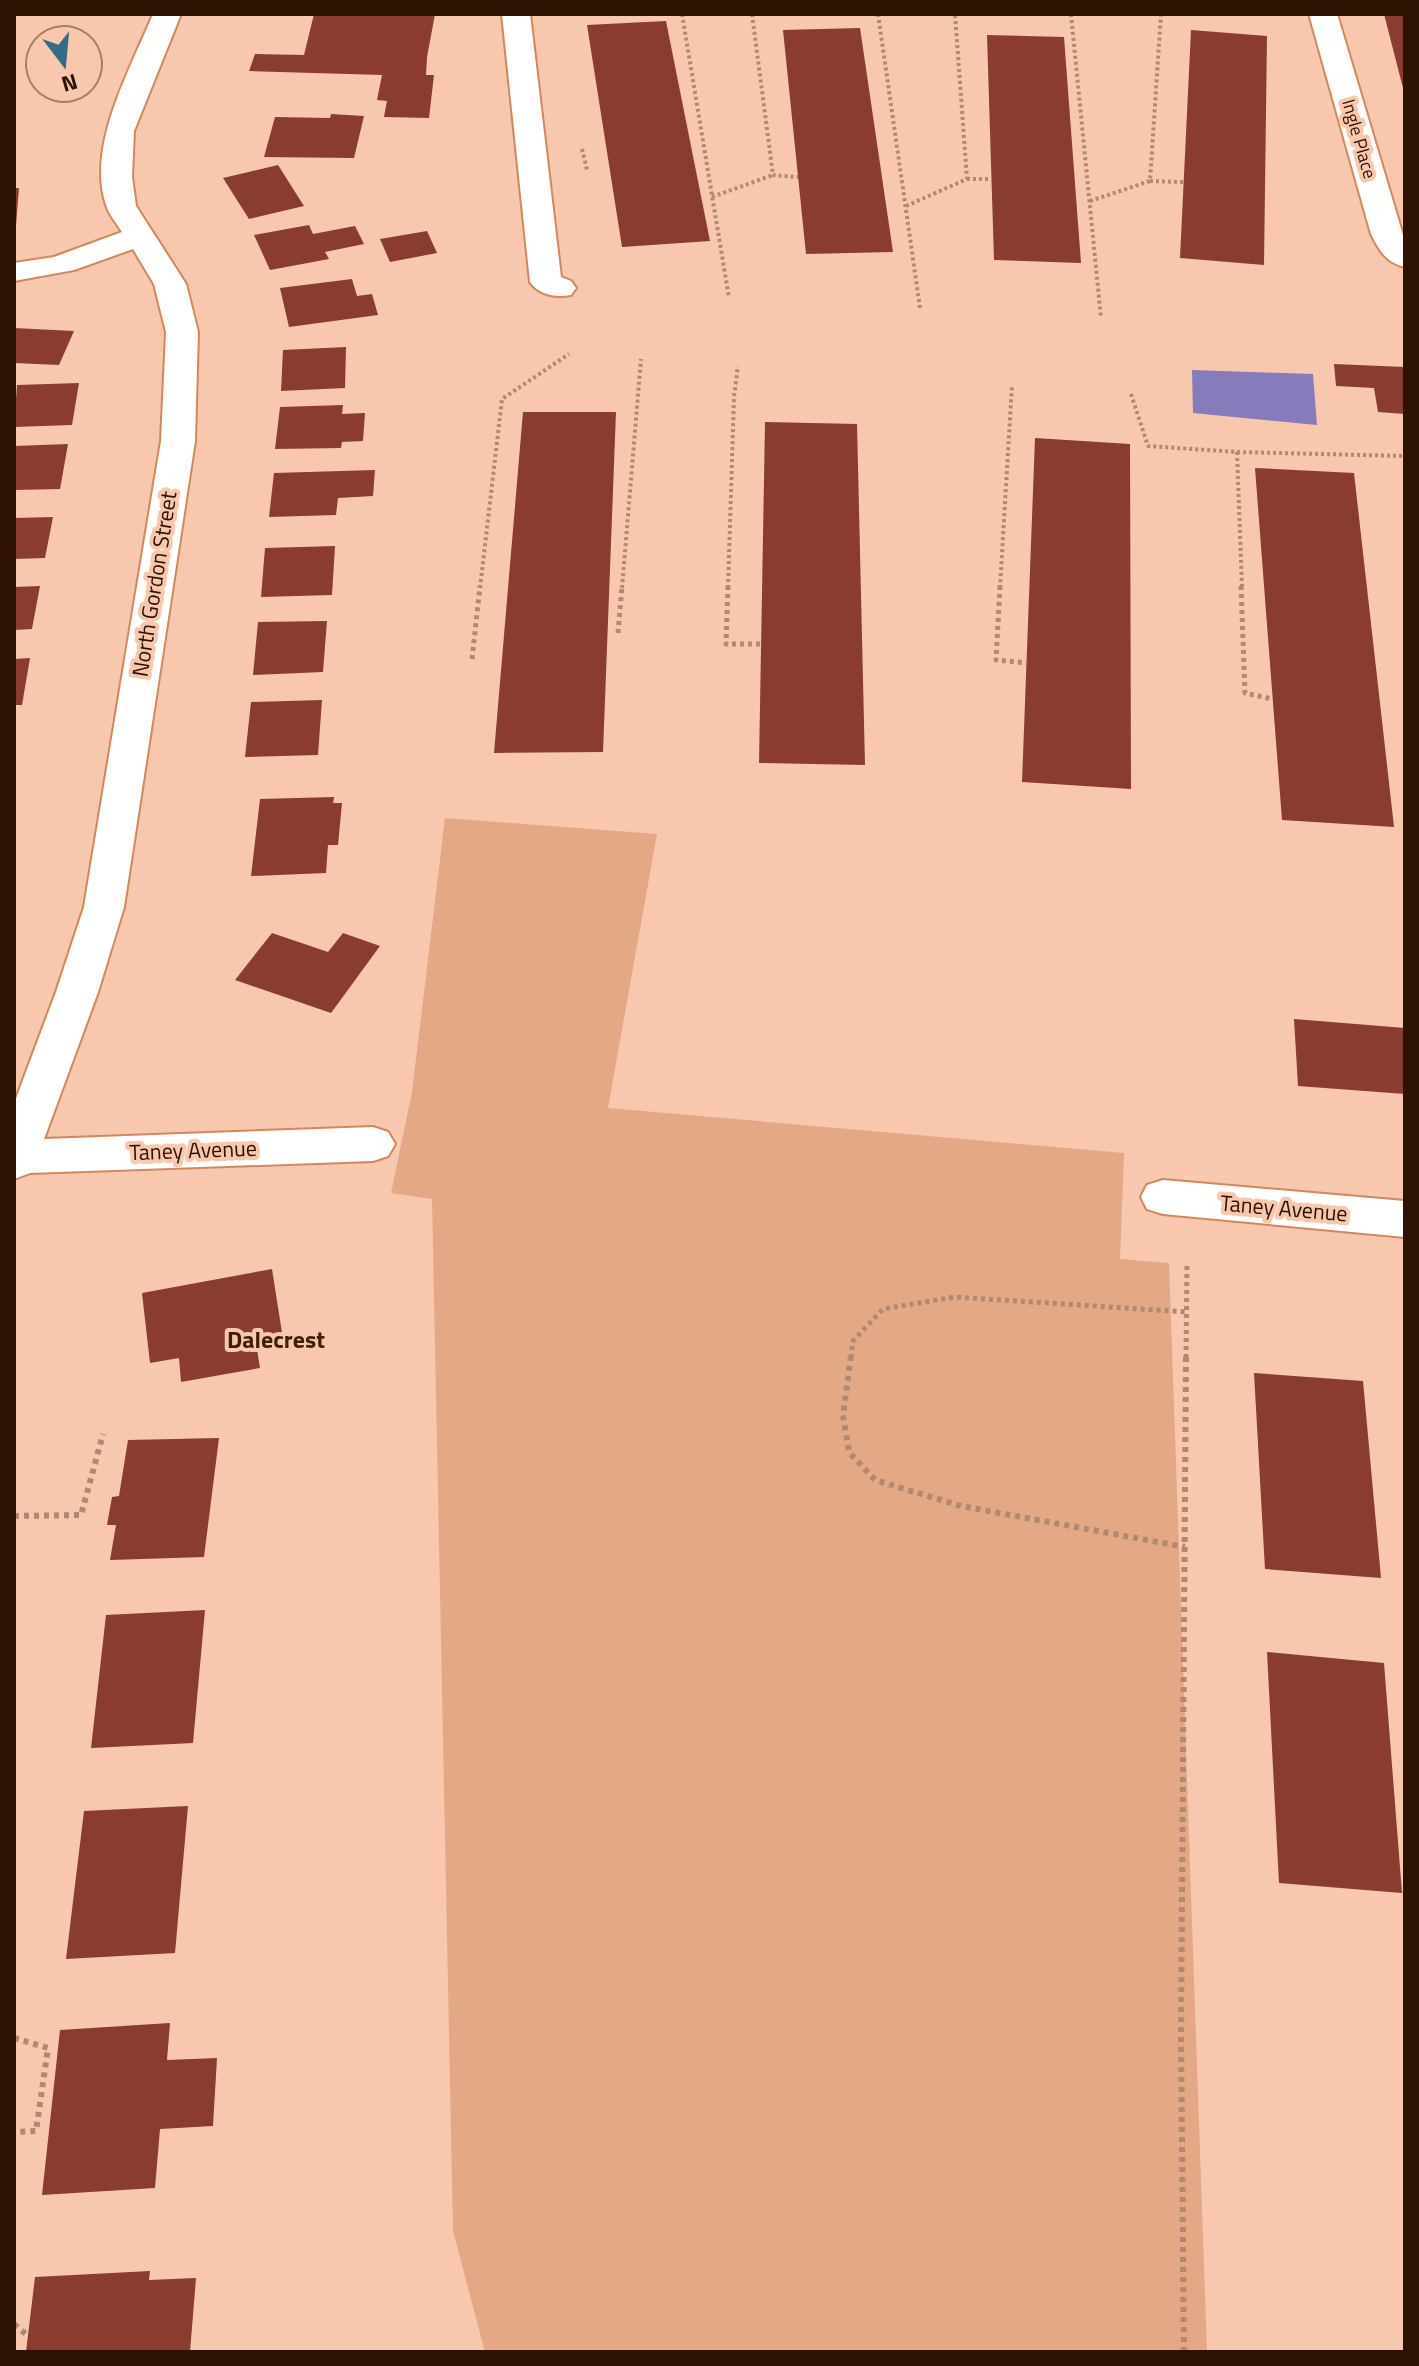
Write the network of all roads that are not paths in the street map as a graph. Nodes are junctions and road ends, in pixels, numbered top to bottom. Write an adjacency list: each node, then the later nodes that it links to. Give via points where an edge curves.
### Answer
1 (167, 14): 4 (street, North Gordon Street, via 120,131 121,206)
2 (516, 14): 7 (street, via 546,282)
3 (1323, 14): 5 (street, Ingle Place, via 1386,234)
4 (140, 236): 6 (street, via 55,266); 9 (street, North Gordon Street, via 170,284 182,332 178,441 104,907)
5 (1405, 258)
6 (14, 272)
7 (560, 288)
8 (373, 1144): 9 (street, Taney Avenue)
9 (15, 1159)
10 (1163, 1197): 11 (street, Taney Avenue)
11 (1405, 1219)

